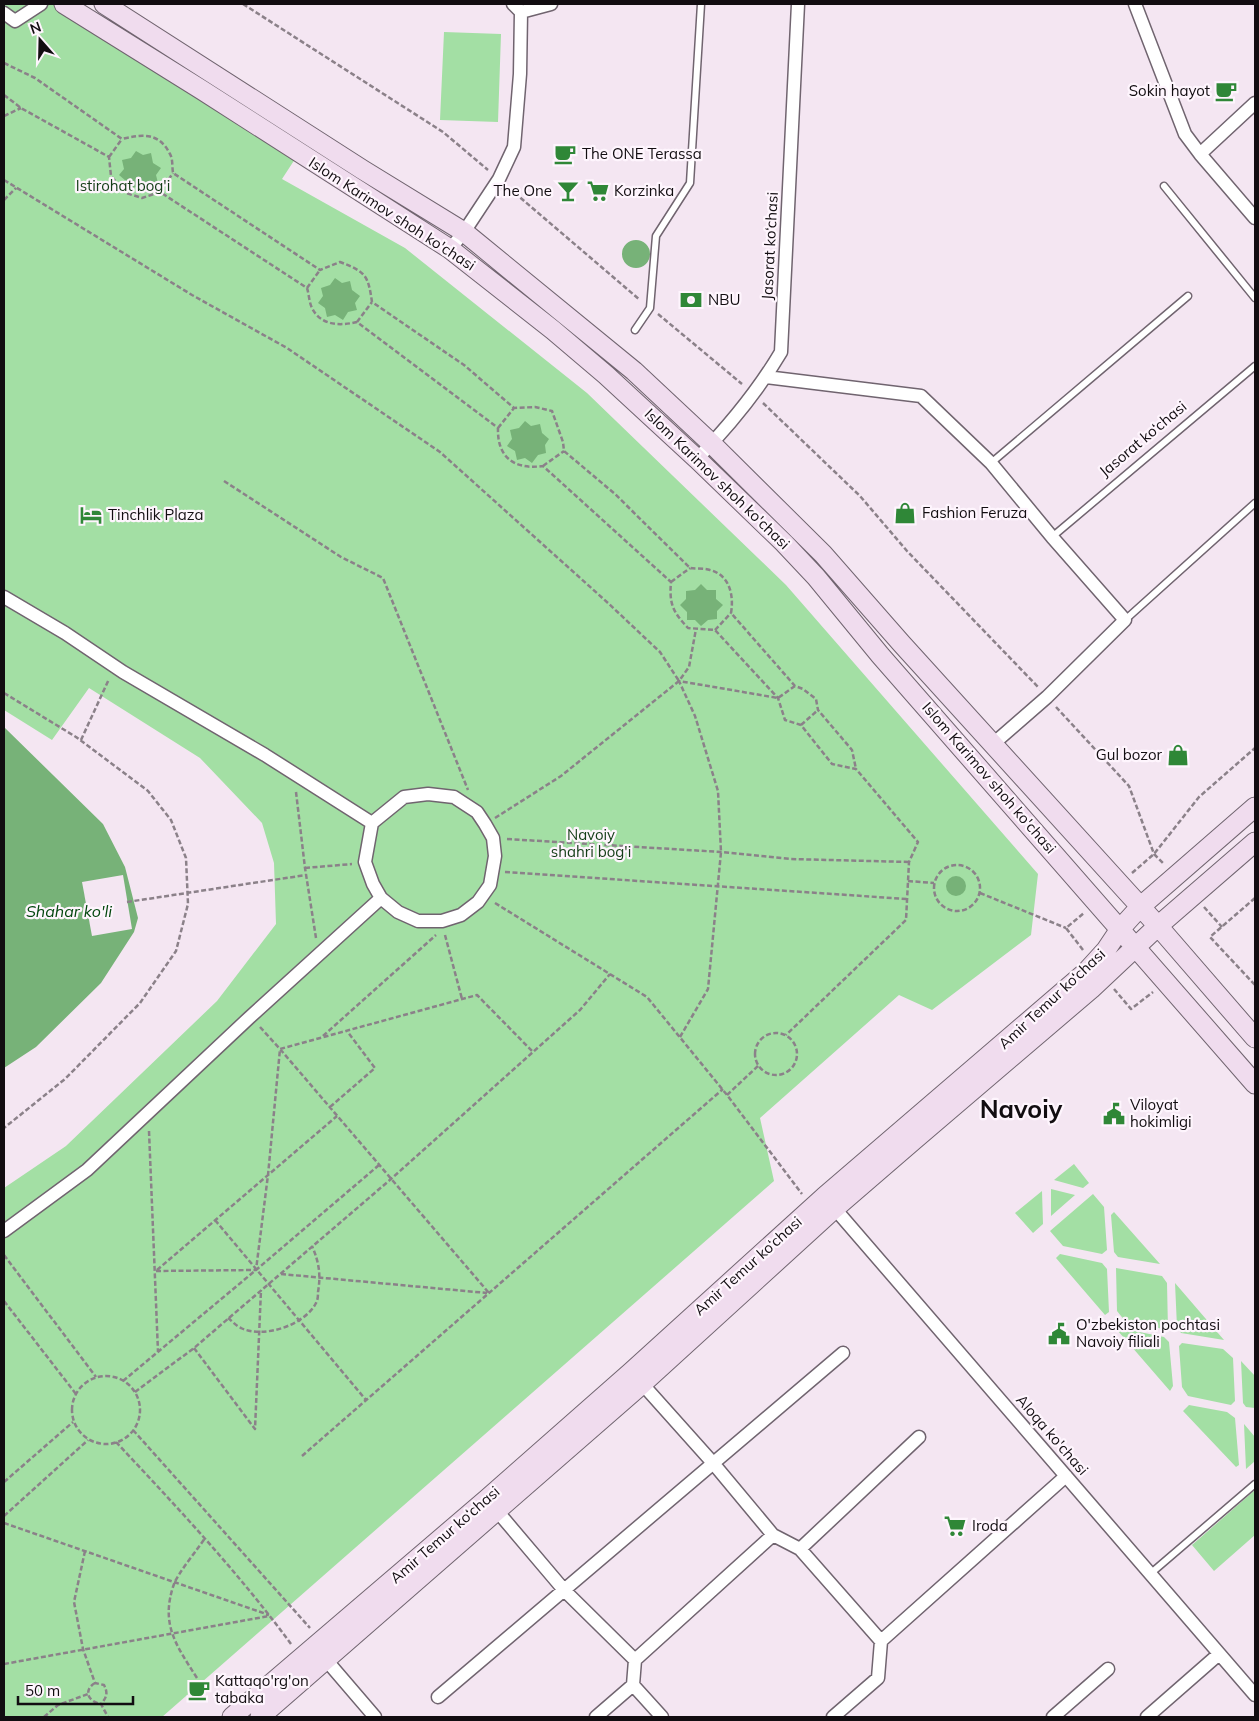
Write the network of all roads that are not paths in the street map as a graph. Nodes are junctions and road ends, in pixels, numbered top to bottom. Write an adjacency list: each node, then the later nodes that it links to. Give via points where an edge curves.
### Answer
1 (41, 4): 9 (street, via 15,21)
2 (64, 4): 15 (main road, Islom Karimov shoh ko'chasi)
3 (104, 4): 14 (main road, Islom Karimov shoh ko'chasi)
4 (551, 4): 8 (street)
5 (701, 4): 18 (lane, via 690,183 656,236 650,308)
6 (798, 4): 20 (street, Jasorat ko‘chasi, via 781,352)
7 (1135, 4): 11 (street, via 1185,134)
8 (520, 7): 14 (street, via 520,74 514,146 498,179)
9 (4, 14)
10 (1255, 103): 11 (street)
11 (1200, 154): 13 (street)
12 (1164, 186): 17 (lane)
13 (1255, 218)
14 (464, 232): 15 (street); 21 (main road, Islom Karimov shoh ko'chasi, via 634,371)
15 (450, 249): 22 (main road, Islom Karimov shoh ko'chasi, via 606,375)
16 (1188, 296): 23 (lane)
17 (1255, 298)
18 (635, 330)
19 (1255, 366): 25 (lane, Jasorat ko‘chasi)
20 (766, 378): 21 (street, Jasorat ko‘chasi); 23 (street, via 921,396)
21 (712, 444): 22 (street, Jasorat ko‘chasi); 28 (main road, Islom Karimov shoh ko'chasi, via 823,554)
22 (697, 460): 35 (main road, Islom Karimov shoh ko'chasi, via 816,577 880,655)
23 (991, 463): 25 (street)
24 (1255, 503): 27 (lane)
25 (1052, 536): 27 (street)
26 (4, 597): 30 (street)
27 (1126, 620): 28 (street, via 1047,697)
28 (992, 744): 33 (main road, Islom Karimov shoh ko'chasi)
29 (1255, 808): 33 (main road, Amir Temur ko‘chasi)
30 (372, 823): 32 (street, via 366,862); 32 (street, via 404,797 428,794 454,797 477,812 493,838 490,885 478,902 443,925 418,921 398,912)
31 (1255, 842): 34 (main road, Amir Temur ko‘chasi)
32 (381, 898): 40 (street, via 87,1170)
33 (1140, 907): 34 (main road, Islom Karimov shoh ko'chasi); 35 (main road, Amir Temur ko‘chasi)
34 (1158, 926): 36 (main road, Amir Temur ko‘chasi); 37 (main road, Islom Karimov shoh ko'chasi)
35 (1120, 929): 36 (main road, Islom Karimov shoh ko'chasi); 39 (main road, Amir Temur ko‘chasi, via 1086,972)
36 (1136, 947): 38 (main road, Islom Karimov shoh ko'chasi); 39 (main road, Amir Temur ko‘chasi, via 1092,989 914,1140)
37 (1255, 1038)
38 (1255, 1084)
39 (823, 1205): 42 (main road, Amir Temur ko‘chasi); 45 (street, Aloqa ko'chasi)
40 (4, 1231)
41 (843, 1353): 44 (street)
42 (636, 1378): 44 (street); 47 (main road, Amir Temur ko‘chasi)
43 (919, 1437): 49 (street)
44 (713, 1463): 48 (street); 51 (street)
45 (1066, 1476): 50 (street, Aloqa ko'chasi); 52 (street)
46 (1255, 1484): 50 (lane)
47 (492, 1505): 51 (street); 53 (main road, Amir Temur ko‘chasi)
48 (773, 1535): 49 (street); 55 (street)
49 (800, 1549): 52 (street)
50 (1150, 1574): 54 (street, Aloqa ko'chasi)
51 (564, 1590): 55 (street); 59 (street)
52 (881, 1641): 65 (street, via 878,1678)
53 (314, 1654): 60 (main road, Amir Temur ko‘chasi); 61 (main road, Amir Temur ko‘chasi); 62 (street)
54 (1219, 1654): 58 (street, Aloqa ko'chasi); 67 (street)
55 (635, 1660): 57 (street)
56 (1108, 1669): 66 (street)
57 (633, 1685): 63 (street); 64 (street)
58 (1255, 1695)
59 (438, 1697)
60 (232, 1717)
61 (260, 1717)
62 (375, 1717)
63 (596, 1717)
64 (662, 1717)
65 (833, 1717)
66 (1053, 1717)
67 (1147, 1717)

